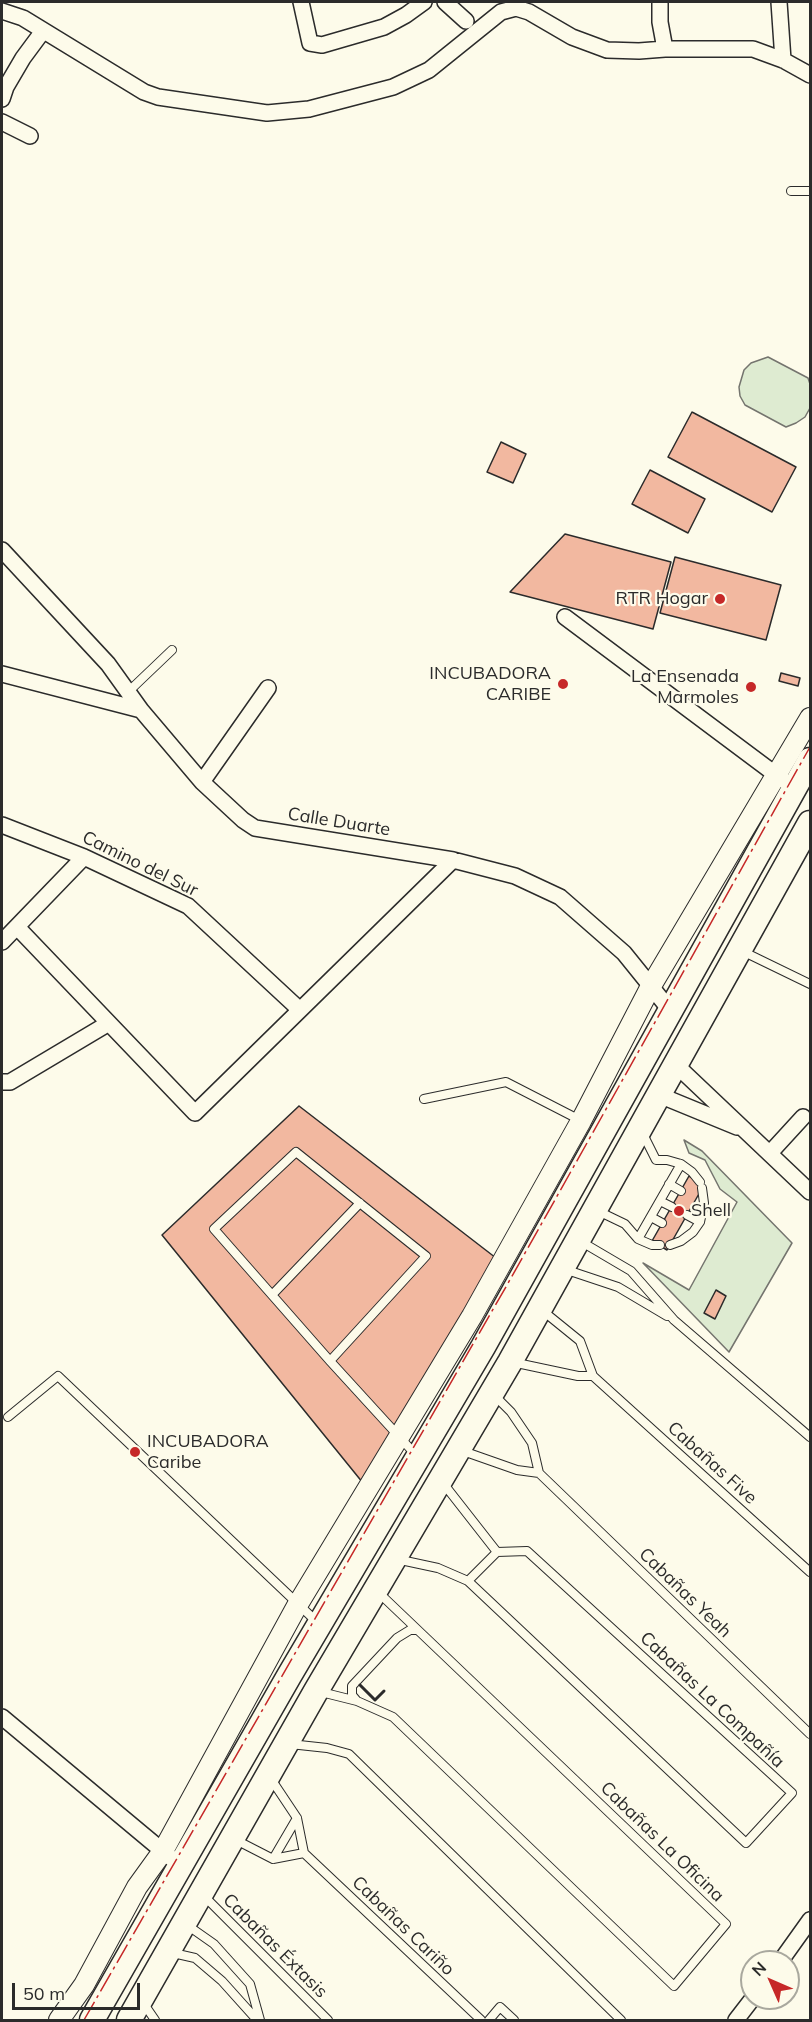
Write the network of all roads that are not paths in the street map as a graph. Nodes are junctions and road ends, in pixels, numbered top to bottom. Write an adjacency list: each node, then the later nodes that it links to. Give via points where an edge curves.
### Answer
1 (300, 2): 2 (street, via 310,43 322,45 384,27)
2 (424, 2)
3 (445, 2): 7 (street)
4 (660, 2): 9 (street)
5 (779, 2): 10 (street)
6 (2, 11): 8 (street)
7 (466, 21)
8 (43, 31): 9 (street, via 158,98 267,113 309,109 393,87 429,70 501,12 516,8 572,38 607,50); 12 (street, via 23,58)
9 (665, 49): 10 (street, via 753,49)
10 (783, 60): 11 (street)
11 (810, 75)
12 (2, 99)
13 (2, 122): 14 (street)
14 (30, 136)
15 (791, 191): 16 (lane)
16 (810, 192)
17 (2, 550): 22 (street, Calle Duarte, via 108,664)
18 (565, 617): 27 (street)
19 (172, 650): 22 (lane)
20 (2, 674): 23 (street)
21 (268, 688): 26 (street)
22 (128, 692): 23 (street, Calle Duarte)
23 (141, 710): 26 (street, Calle Duarte)
24 (810, 718): 27 (street)
25 (810, 760): 27 (main road)
26 (202, 782): 31 (street, Calle Duarte, via 255,828)
27 (785, 782): 36 (street); 38 (main road)
28 (810, 823): 34 (main road, via 801,847)
29 (2, 825): 30 (street, Camino del Sur)
30 (84, 857): 32 (street); 37 (street, Camino del Sur, via 188,906)
31 (453, 860): 36 (street, Calle Duarte, via 515,876 560,897 624,953); 37 (street)
32 (17, 927): 33 (street); 39 (street)
33 (2, 942)
34 (740, 950): 35 (lane); 40 (main road)
35 (810, 984)
36 (651, 986): 38 (street, Calle Duarte); 45 (street)
37 (300, 1010): 39 (street, via 195,1113)
38 (670, 1010): 81 (main road)
39 (110, 1023): 41 (street, via 10,1082)
40 (676, 1065): 42 (main road); 47 (street)
41 (2, 1082)
42 (659, 1095): 46 (main road); 47 (street)
43 (424, 1099): 45 (lane, via 506,1082)
44 (803, 1117): 48 (street)
45 (581, 1120): 78 (street)
46 (640, 1128): 49 (lane, via 656,1160); 58 (main road)
47 (746, 1131): 48 (street)
48 (770, 1153): 52 (street)
49 (681, 1164): 50 (lane); 56 (lane, via 701,1185)
50 (669, 1184): 51 (lane); 54 (lane)
51 (681, 1191)
52 (810, 1192)
53 (696, 1199): 56 (lane)
54 (660, 1201): 57 (lane); 60 (lane)
55 (360, 1203): 70 (lane); 70 (lane, via 296,1152 214,1229); 73 (lane, via 426,1256)
56 (704, 1203): 61 (lane)
57 (672, 1207)
58 (594, 1209): 65 (main road); 66 (lane, via 625,1224)
59 (687, 1215): 61 (lane)
60 (651, 1217): 62 (lane); 66 (lane)
61 (700, 1222): 64 (lane)
62 (662, 1223)
63 (677, 1232): 64 (lane)
64 (687, 1237): 68 (lane)
65 (577, 1239): 69 (main road); 72 (lane, via 632,1270)
66 (639, 1239): 67 (lane)
67 (660, 1245)
68 (670, 1245)
69 (562, 1268): 71 (main road); 72 (lane, via 618,1287)
70 (272, 1296): 73 (lane)
71 (540, 1308): 74 (main road); 75 (lane, Cabañas Five, via 580,1341)
72 (674, 1320): 79 (lane)
73 (330, 1361): 78 (lane)
74 (510, 1362): 75 (lane, via 578,1377); 76 (main road)
75 (593, 1376): 86 (lane, Cabañas Five)
76 (492, 1393): 80 (main road); 82 (lane, via 532,1443)
77 (8, 1417): 89 (lane, via 58,1377)
78 (400, 1437): 81 (lane); 89 (street)
79 (810, 1437)
80 (459, 1450): 82 (lane); 83 (main road)
81 (418, 1458): 90 (main road)
82 (539, 1473): 95 (lane, Cabañas Yeah)
83 (441, 1480): 84 (lane); 85 (main road)
84 (497, 1552): 87 (lane); 87 (lane, Cabañas La Compañía, via 527,1551 792,1793 746,1843)
85 (395, 1559): 87 (lane, Cabañas La Compañía, via 438,1568); 88 (main road)
86 (810, 1572)
87 (468, 1581)
88 (376, 1590): 91 (lane, Cabañas La Oficina); 92 (main road)
89 (298, 1604): 90 (lane); 101 (street)
90 (319, 1624): 101 (main road)
91 (417, 1630): 93 (lane, via 397,1638 352,1686); 93 (lane, Cabañas La Oficina, via 726,1924 674,1986 393,1717)
92 (316, 1691): 93 (lane, Cabañas La Oficina); 96 (main road)
93 (357, 1701)
94 (2, 1717): 101 (street)
95 (810, 1734)
96 (286, 1743): 97 (main road); 118 (lane, via 349,1754)
97 (268, 1775): 98 (lane); 99 (main road)
98 (297, 1818): 100 (lane); 102 (lane)
99 (232, 1838): 102 (lane); 103 (main road)
100 (304, 1853): 102 (lane); 115 (lane, Cabañas Cariño)
101 (172, 1858): 109 (street, via 136,1887 84,1985); 110 (main road)
102 (273, 1859)
103 (201, 1893): 105 (main road); 114 (lane, Cabañas Éxtasis)
104 (810, 1920): 106 (street)
105 (184, 1923): 107 (main road); 113 (lane, via 214,1944 250,1984)
106 (789, 1950)
107 (168, 1952): 108 (main road); 113 (lane, via 195,1958)
108 (141, 2000): 111 (main road); 112 (lane)
109 (59, 2020)
110 (92, 2020)
111 (129, 2020)
112 (155, 2020)
113 (259, 2020)
114 (328, 2020)
115 (481, 2020)
116 (489, 2020): 117 (lane, via 500,2007)
117 (514, 2020)
118 (621, 2020)

